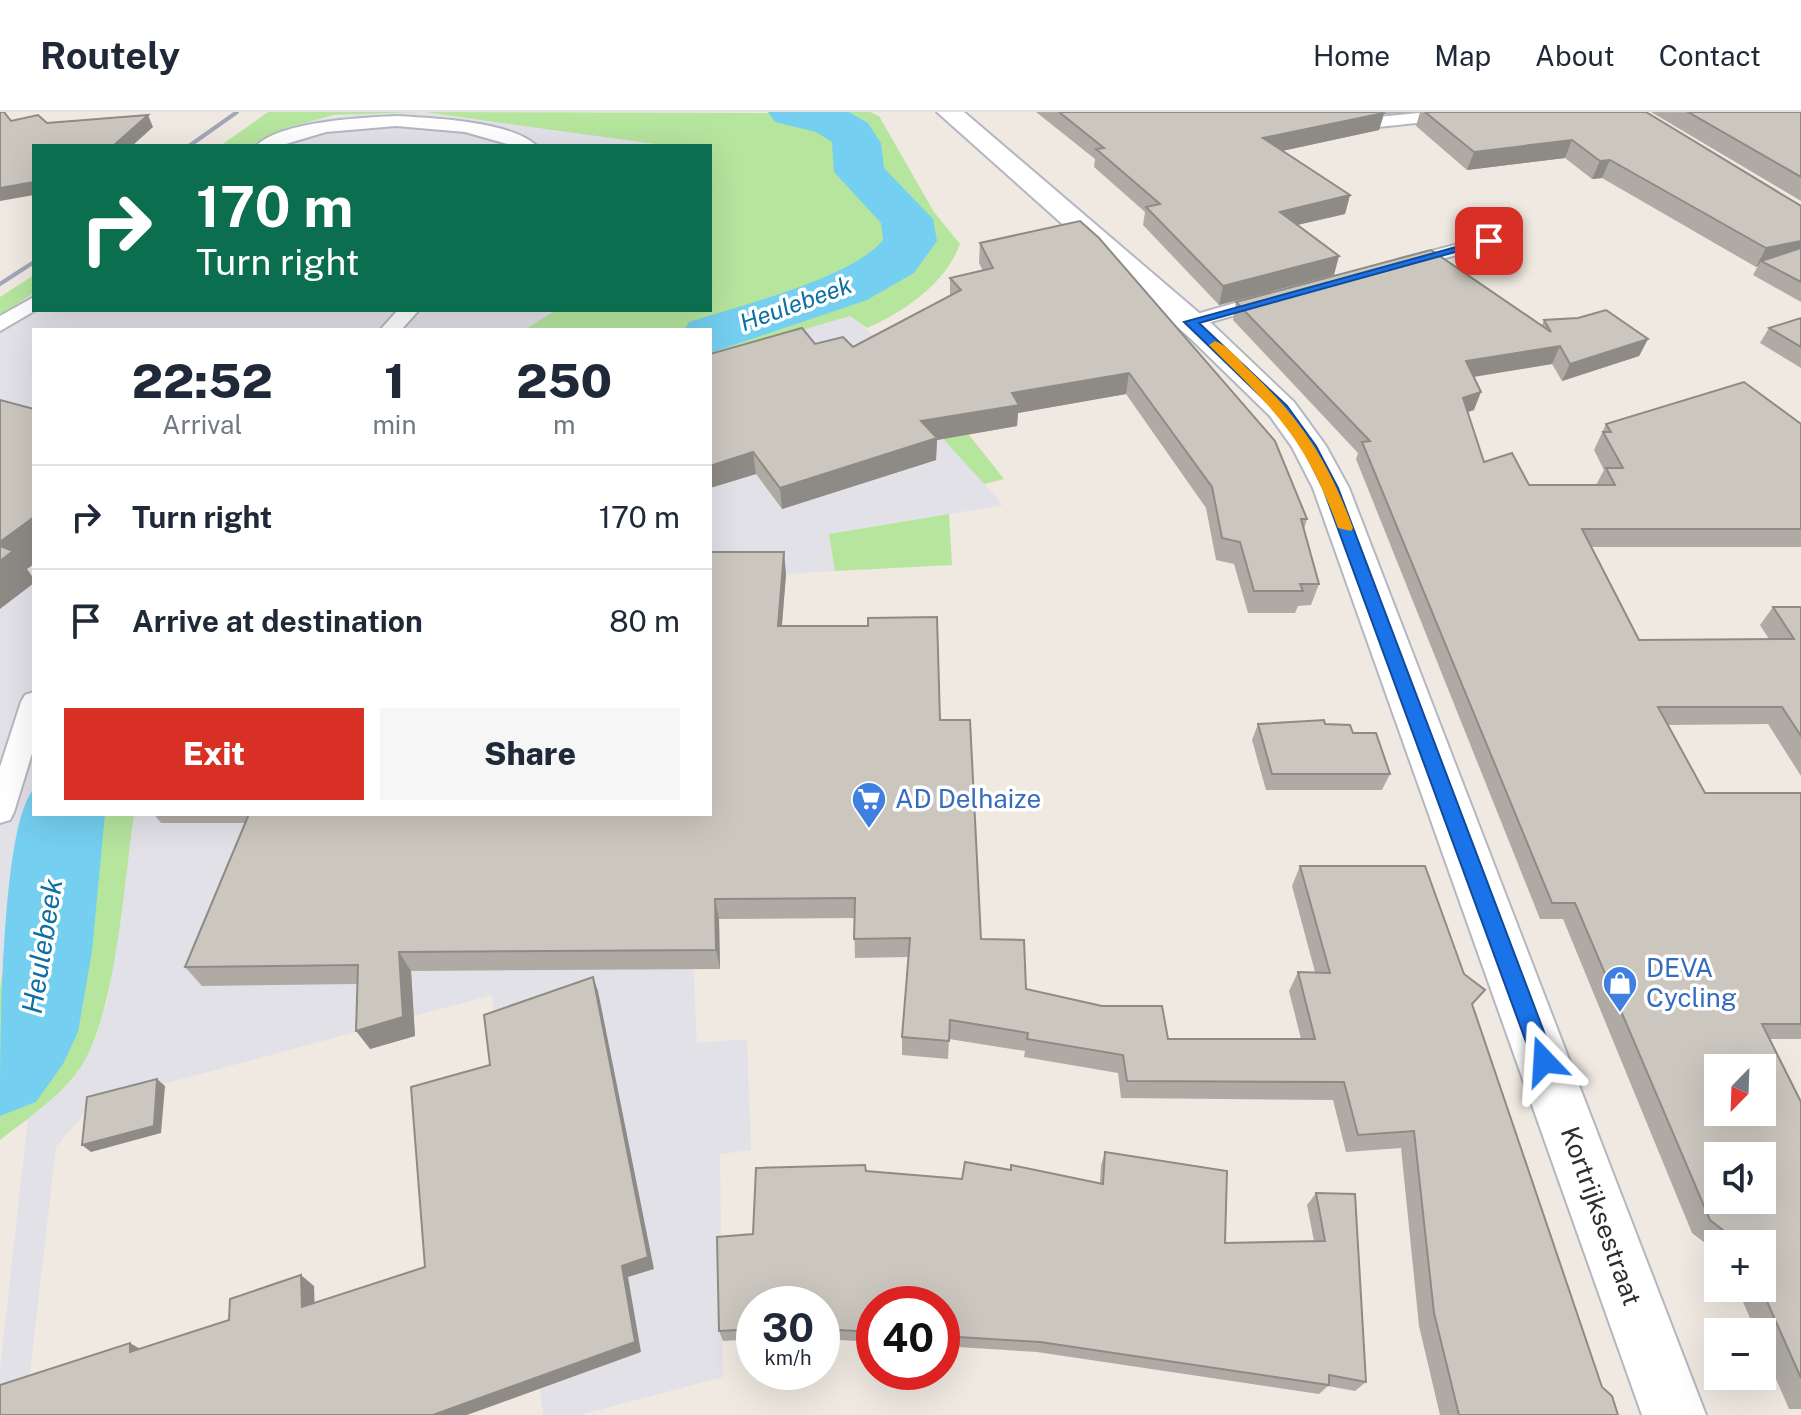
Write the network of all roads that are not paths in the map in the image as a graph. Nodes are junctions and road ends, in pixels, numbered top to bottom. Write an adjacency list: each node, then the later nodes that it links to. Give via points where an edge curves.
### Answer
1 (949, 112): 11 (street, Kortrijksestraat)
2 (1473, 112): 3 (lane)
3 (1378, 122)
4 (269, 144): 5 (lane, via 318,123 371,117 470,129)
5 (522, 144)
6 (1489, 241): 7 (lane)
7 (1382, 269)
8 (1291, 294): 11 (lane)
9 (32, 304): 12 (lane)
10 (407, 312): 13 (lane)
11 (1190, 322): 16 (street, Kortrijksestraat, via 1282,409 1331,488)
12 (0, 325)
13 (392, 328)
14 (32, 708): 15 (lane)
15 (0, 812)
16 (1674, 1415)

